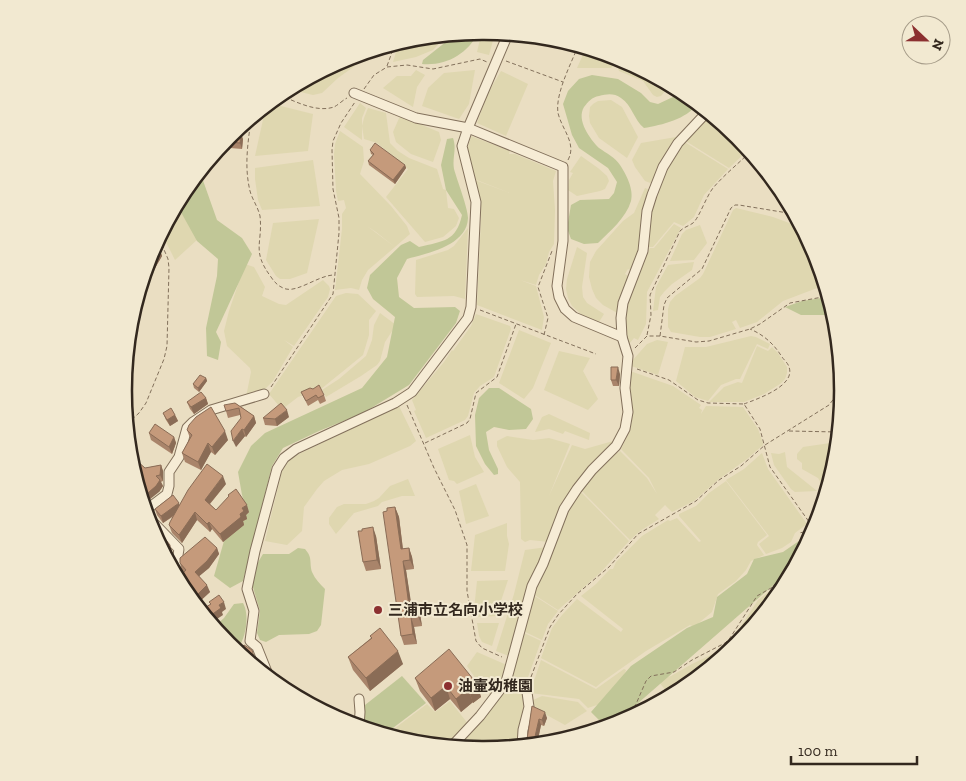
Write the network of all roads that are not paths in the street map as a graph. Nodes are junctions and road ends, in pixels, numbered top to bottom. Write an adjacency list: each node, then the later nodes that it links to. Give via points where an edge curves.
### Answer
1 (505, 41): 4 (street)
2 (357, 94): 4 (street, via 416,118)
3 (702, 117): 5 (street, via 678,143 663,167 652,195 643,251 623,302)
4 (468, 128): 5 (street, via 563,167 559,297 565,309 574,316); 10 (street, via 462,146 476,202 468,318 412,392 284,458 277,470 247,588 254,611 250,641 257,647)
5 (622, 337): 15 (street, via 628,356 625,428 616,446 592,470 564,509 532,586 506,682)
6 (264, 394): 7 (street, via 211,410 193,422 187,428 178,457 169,472 167,494)
7 (152, 505)
8 (162, 532): 9 (street, via 179,548)
9 (177, 562)
10 (264, 664)
11 (526, 685): 14 (street, via 529,707)
12 (359, 699): 13 (street)
13 (360, 718)
14 (522, 739)
15 (458, 740)

